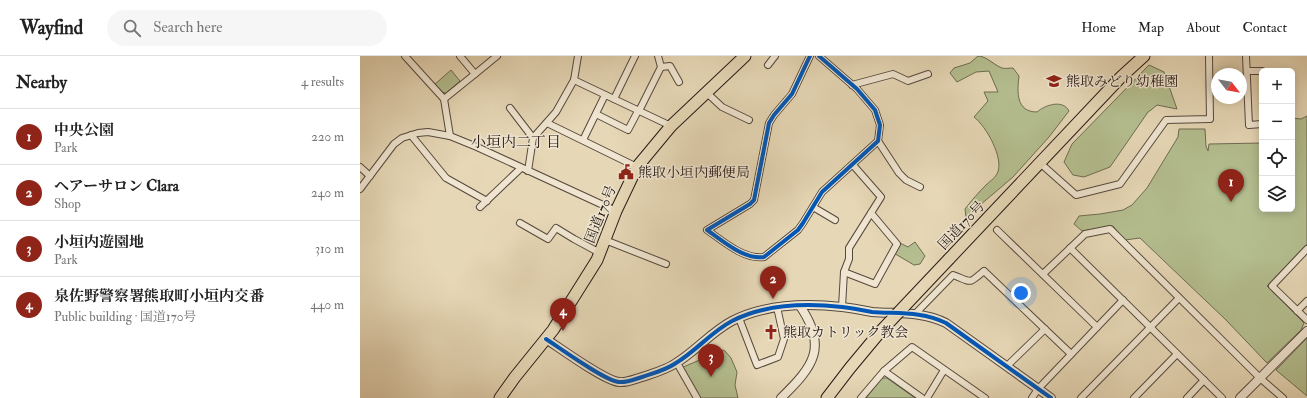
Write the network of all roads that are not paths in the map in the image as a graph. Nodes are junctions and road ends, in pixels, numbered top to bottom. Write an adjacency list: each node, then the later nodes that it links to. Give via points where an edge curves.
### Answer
1 (405, 56): 28 (street)
2 (460, 56): 20 (street)
3 (497, 56): 20 (street)
4 (635, 56): 29 (street)
5 (658, 56): 16 (street)
6 (744, 56): 26 (highway, 国道170号)
7 (775, 56): 15 (street)
8 (810, 56): 53 (street, via 792,94 769,124 754,200 706,230 747,256 764,257 798,230)
9 (819, 56): 25 (street)
10 (1138, 56): 22 (highway, 国道170号)
11 (1144, 56): 22 (highway, 国道170号)
12 (1209, 56): 42 (street, via 1210,119 1166,120 1120,184 1076,196)
13 (1246, 56): 17 (street)
14 (580, 57): 23 (street)
15 (768, 65)
16 (661, 67): 24 (street, via 670,66); 31 (street)
17 (1247, 68)
18 (1247, 71): 19 (street); 35 (street, via 1249,125)
19 (1259, 71)
20 (475, 74): 28 (street)
21 (928, 74): 25 (street, via 908,81 893,74)
22 (1122, 77): 42 (highway, 国道170号)
23 (574, 80): 27 (street); 34 (street)
24 (679, 82)
25 (852, 85): 41 (street, via 875,110 880,125)
26 (707, 93): 33 (street, via 722,106); 36 (highway, 国道170号)
27 (605, 95): 29 (street); 32 (street)
28 (444, 99): 38 (street)
29 (614, 99): 31 (street)
30 (510, 108): 39 (street)
31 (639, 111): 32 (street, via 628,130); 36 (street)
32 (596, 114): 40 (street)
33 (749, 120)
34 (547, 123): 39 (street); 40 (street)
35 (1259, 124)
36 (672, 126): 45 (highway, 国道170号)
37 (411, 135): 38 (street, via 428,132); 48 (street, via 394,144); 51 (street, via 446,178)
38 (450, 136): 46 (street)
39 (533, 138): 47 (street)
40 (583, 140): 45 (street)
41 (878, 141): 43 (street); 49 (street, via 899,173)
42 (1040, 163): 94 (highway, 国道170号, bridge, via 880,332)
43 (853, 165): 53 (street, via 822,192); 55 (street, via 881,197)
44 (360, 167): 48 (street)
45 (637, 167): 54 (highway, 国道170号)
46 (521, 168): 47 (street); 51 (street)
47 (528, 170): 54 (street)
48 (370, 176): 50 (street)
49 (920, 187)
50 (360, 189)
51 (487, 201): 52 (street)
52 (480, 207)
53 (813, 207): 56 (street)
54 (616, 211): 59 (highway, 国道170号)
55 (871, 213): 64 (street, via 849,248 849,259); 64 (street, via 897,244 875,284)
56 (835, 220)
57 (520, 223): 62 (street, via 548,239 556,228)
58 (997, 230): 65 (street)
59 (605, 240): 62 (highway, 国道170号); 63 (street)
60 (1070, 248): 65 (street); 66 (street, via 1085,234 1110,229); 67 (street)
61 (1307, 249): 72 (street, via 1272,286)
62 (600, 253): 80 (highway, 国道170号)
63 (666, 264)
64 (844, 272): 71 (street)
65 (1043, 274): 76 (street)
66 (1179, 298): 77 (street); 87 (street)
67 (1123, 300): 76 (street); 77 (street)
68 (1307, 300): 72 (street)
69 (800, 306): 70 (street); 71 (street); 93 (street, via 815,332 816,350 802,376)
70 (777, 307): 74 (street); 74 (street, via 784,339 782,349 778,358 757,365)
71 (842, 307): 73 (street, via 871,312)
72 (1297, 311): 75 (street)
73 (914, 314): 78 (street, via 953,275 968,282 984,271); 84 (street, via 946,322)
74 (739, 318): 83 (street, via 717,331)
75 (1307, 320)
76 (1097, 327): 81 (street)
77 (1151, 327): 82 (street); 100 (street)
78 (1045, 329): 81 (street); 84 (street)
79 (1307, 331): 87 (street)
80 (546, 339): 83 (street, via 613,381 630,381 660,372); 91 (highway, 国道170号)
81 (1071, 354): 89 (street)
82 (1177, 354): 88 (street); 101 (street)
83 (677, 363): 92 (street)
84 (1007, 366): 89 (street)
85 (944, 370): 86 (street, via 912,347); 90 (street); 97 (street)
86 (884, 371): 95 (street); 96 (street)
87 (1260, 378): 104 (street); 105 (street)
88 (1204, 380): 102 (street); 103 (street)
89 (1038, 388): 98 (street); 99 (street)
90 (982, 397)
91 (500, 398)
92 (697, 398)
93 (781, 398)
94 (827, 398)
95 (861, 398)
96 (922, 398)
97 (927, 398)
98 (1032, 398)
99 (1051, 398)
100 (1081, 398)
101 (1134, 398)
102 (1187, 398)
103 (1222, 398)
104 (1240, 398)
105 (1283, 398)

